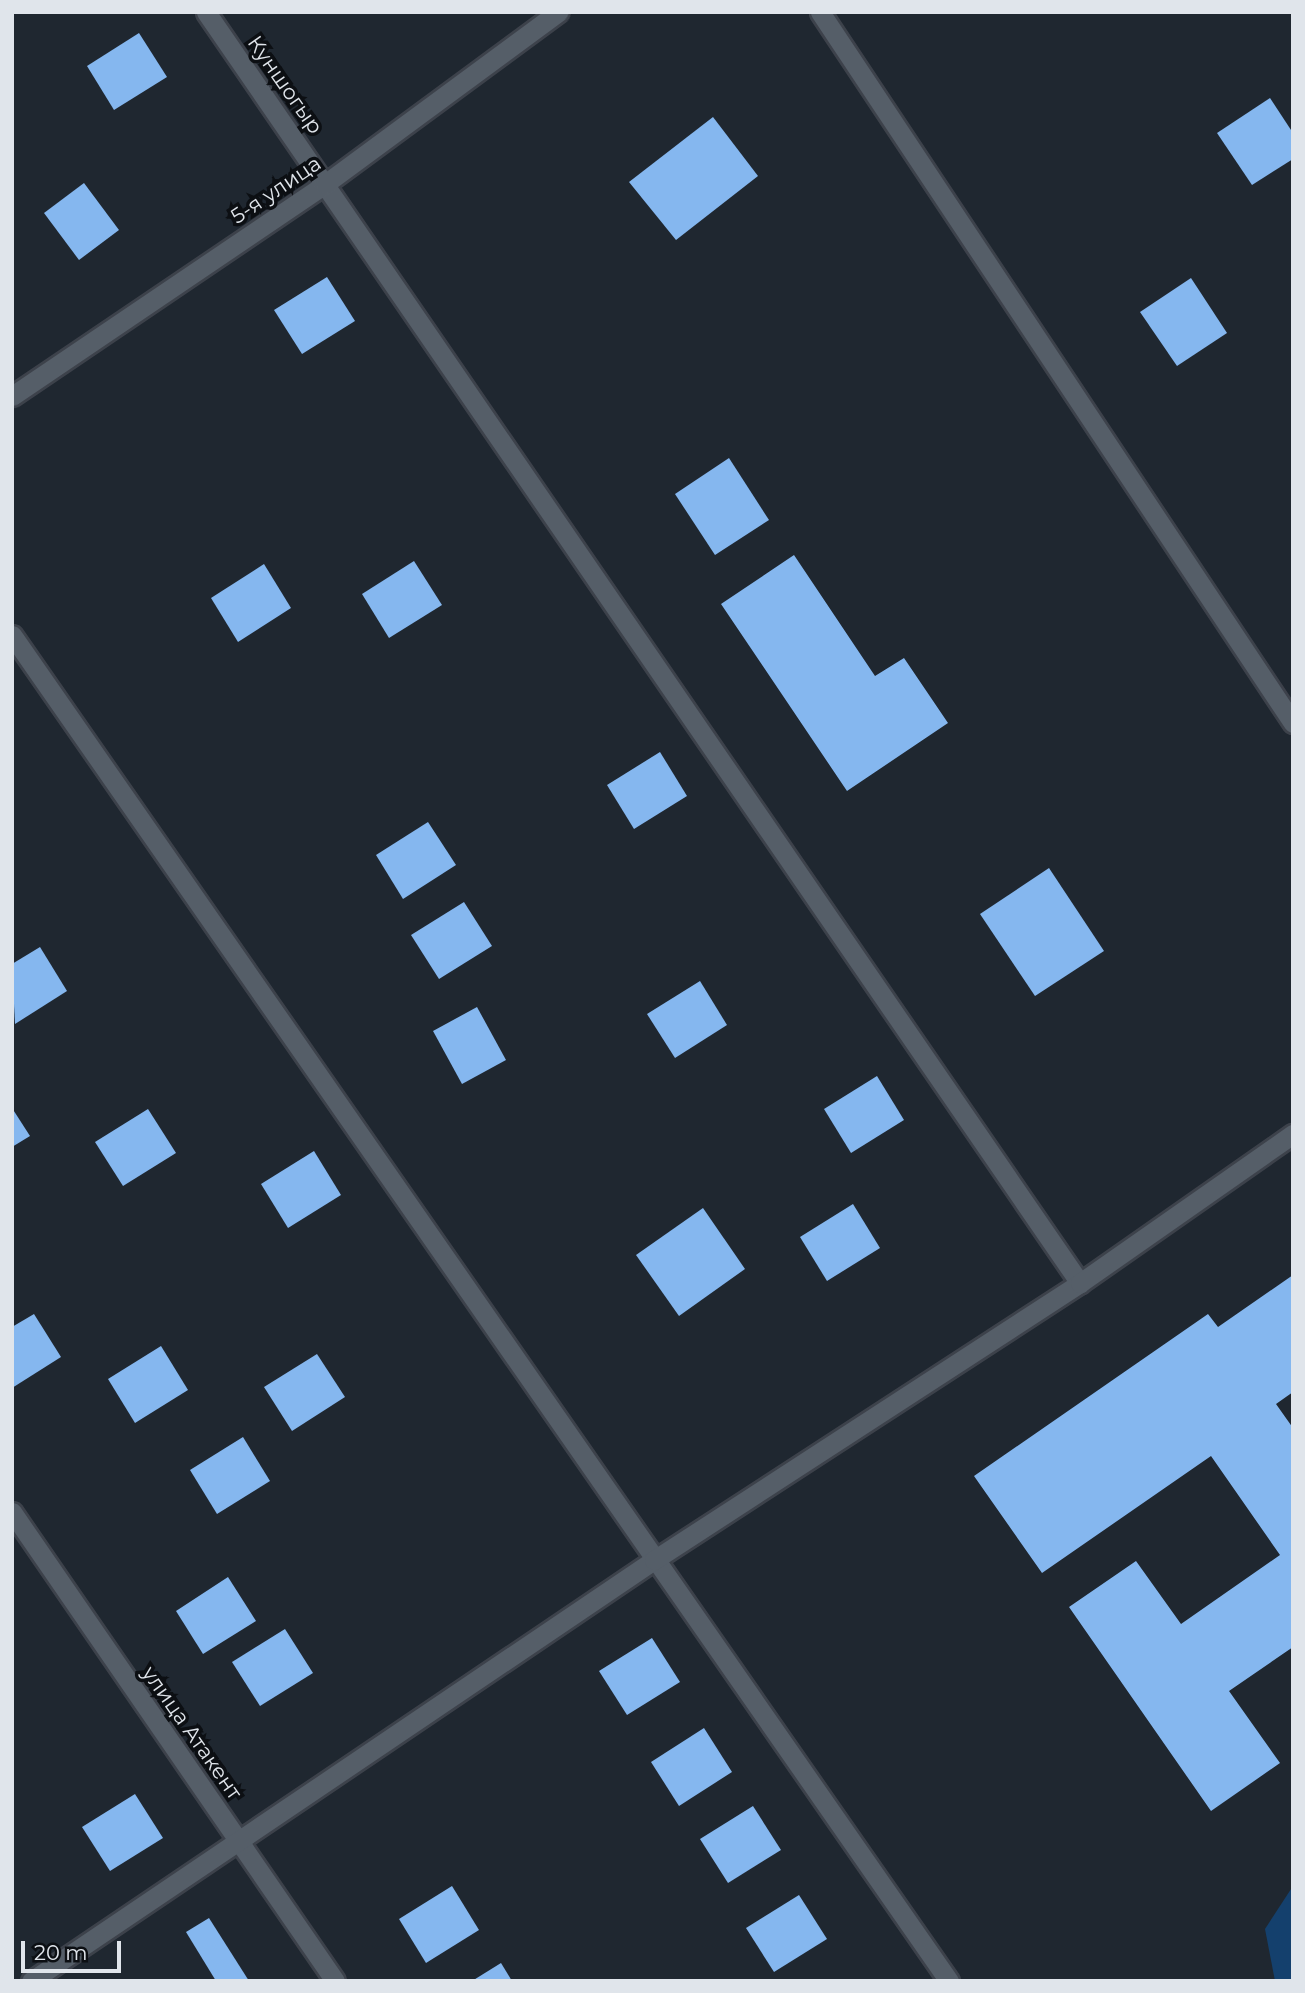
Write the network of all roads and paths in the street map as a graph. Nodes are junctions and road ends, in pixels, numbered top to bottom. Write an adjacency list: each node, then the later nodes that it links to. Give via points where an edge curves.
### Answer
1 (206, 12): 4 (street, Куншогыр)
2 (558, 12): 4 (street, 5-я улица)
3 (820, 12): 7 (street)
4 (326, 184): 5 (street, 5-я улица); 9 (street, Куншогыр)
5 (12, 396)
6 (12, 635): 11 (street)
7 (1293, 723)
8 (1293, 1134): 9 (street)
9 (1080, 1283): 11 (street)
10 (12, 1512): 12 (street, улица Атакент)
11 (654, 1560): 12 (street); 15 (street)
12 (239, 1841): 13 (street); 14 (street, улица Атакент)
13 (31, 1981)
14 (335, 1981)
15 (949, 1981)

